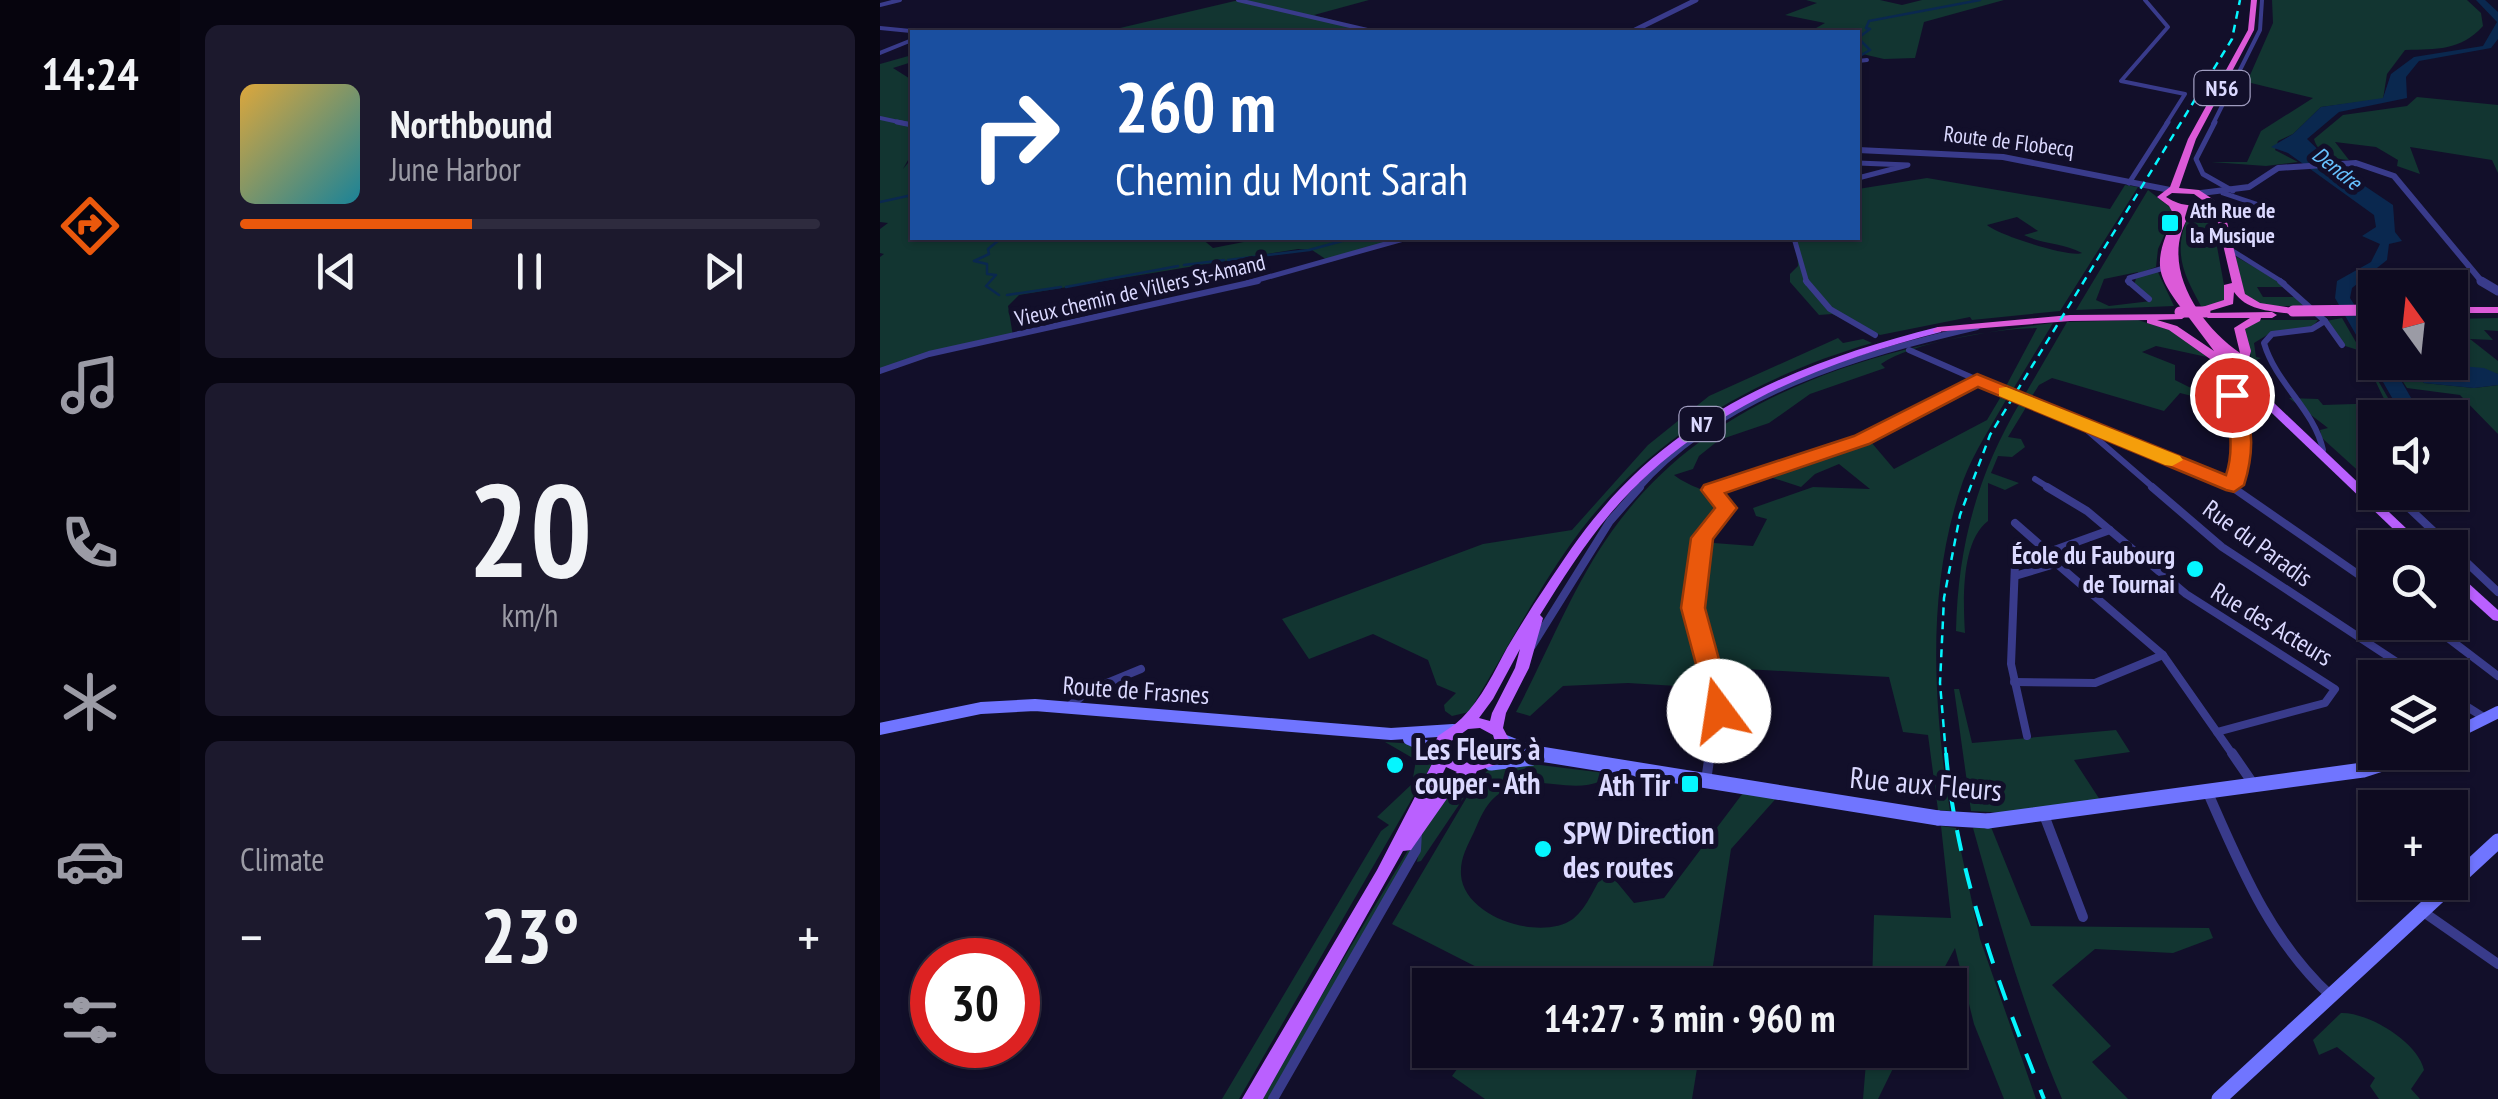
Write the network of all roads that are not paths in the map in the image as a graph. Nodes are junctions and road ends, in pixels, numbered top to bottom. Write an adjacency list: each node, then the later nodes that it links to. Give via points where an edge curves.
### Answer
1 (900, 0): 7 (street)
2 (1238, 0): 9 (street)
3 (1696, 0): 10 (street)
4 (2145, 0): 22 (street, via 2168,27 2121,79 2185,94)
5 (2254, 0): 20 (highway, N56, via 2251,30 2192,139)
6 (2262, 0): 24 (street, via 2260,30 2196,159 2203,174)
7 (880, 4)
8 (880, 28): 11 (street)
9 (1367, 30)
10 (1636, 30)
11 (910, 31)
12 (910, 41): 13 (street)
13 (880, 53)
14 (1867, 60): 15 (street)
15 (1860, 61)
16 (880, 118): 17 (street)
17 (910, 125)
18 (1860, 150): 22 (street, Route de Flobecq, via 2003,157)
19 (1860, 162): 21 (street, via 1908,165)
20 (2181, 174): 23 (highway, N56); 25 (highway)
21 (1860, 177)
22 (2129, 182): 23 (street, Route de Flobecq)
23 (2164, 191): 25 (highway); 26 (highway)
24 (2233, 191): 25 (street); 32 (street, via 2286,166 2372,166 2394,176 2484,284)
25 (2206, 199): 26 (highway); 27 (street, via 2262,206); 30 (highway); 34 (highway, via 2217,218 2231,296); 47 (highway, via 2185,212 2172,240 2171,265 2203,322)
26 (2173, 205): 31 (highway, via 2178,215 2164,247)
27 (2276, 218)
28 (1400, 240): 48 (street, Vieux chemin de Villers St-Amand, via 1288,274 929,354)
29 (1794, 240): 44 (street, via 1800,273 1824,307)
30 (2228, 248): 39 (highway, via 2240,296); 41 (street, via 2301,292)
31 (2164, 268): 33 (street, via 2129,278); 47 (highway, via 2174,292)
32 (2498, 292)
33 (2149, 299)
34 (2205, 312): 38 (highway, N7, bridge); 39 (highway, N7)
35 (2468, 312): 36 (highway)
36 (2496, 312)
37 (2358, 313): 39 (highway, N7, bridge)
38 (2181, 314): 40 (highway, N7); 43 (highway, via 2021,317)
39 (2290, 314): 47 (highway, via 2240,324)
40 (2116, 316): 42 (highway, N7); 47 (highway, via 2166,325)
41 (2325, 322): 45 (street); 47 (street, via 2268,336)
42 (1977, 327): 43 (highway, N7); 70 (street, via 1814,374 1690,443 1610,521)
43 (1938, 330): 67 (main road, N7, via 1801,372 1692,430 1604,511)
44 (1875, 336)
45 (2342, 345)
46 (1908, 350): 49 (street)
47 (2244, 364): 51 (main road, via 2259,388); 51 (street, via 2322,432); 53 (street, via 2232,392 2242,461); 57 (main road)
48 (880, 372)
49 (1977, 380): 50 (street); 91 (street, via 1862,440 1711,490 1726,508 1702,538 1693,608 1719,699)
50 (2083, 426): 53 (street); 72 (street, Rue du Paradis, via 2222,547)
51 (2323, 450): 58 (main road)
52 (2035, 478): 56 (street, Rue des Acteurs)
53 (2234, 485): 61 (street)
54 (2411, 510): 65 (street)
55 (2015, 522): 59 (street)
56 (2110, 530): 59 (street); 82 (street, Rue des Acteurs, via 2197,602 2335,689 2331,699)
57 (2404, 530)
58 (2410, 530)
59 (2045, 552): 60 (street); 62 (street, via 2017,562)
60 (2055, 564): 62 (street); 71 (street)
61 (2358, 574)
62 (2015, 576): 75 (street)
63 (2468, 582): 66 (main road)
64 (2468, 590): 68 (main road)
65 (2498, 592)
66 (2498, 608)
67 (1536, 615): 70 (main road, N7); 79 (main road)
68 (2498, 616)
69 (2450, 640): 74 (street)
70 (1526, 653): 84 (main road, N7)
71 (2163, 655): 75 (street, via 2095,684); 82 (street)
72 (2394, 660)
73 (1141, 669): 77 (street)
74 (2498, 676)
75 (2014, 682): 85 (street)
76 (2468, 704): 78 (street)
77 (1068, 706): 81 (main road, Route de Frasnes, via 981,708); 83 (main road, Route de Frasnes)
78 (2492, 715): 80 (main road)
79 (1459, 727): 83 (main road, Route de Frasnes); 84 (main road); 86 (main road, via 1443,740)
80 (2468, 727)
81 (880, 729)
82 (2218, 732): 92 (street)
83 (1391, 734): 86 (main road, Route de Frasnes, via 1424,742)
84 (1500, 734): 87 (main road, Rue aux Fleurs); 88 (main road, via 1502,750)
85 (2027, 736)
86 (1442, 755): 89 (main road, via 1455,767); 97 (main road)
87 (1546, 758): 88 (main road, Rue aux Fleurs); 91 (main road, Rue aux Fleurs)
88 (1490, 763): 89 (main road)
89 (1473, 769): 95 (main road, via 1446,786)
90 (2363, 770): 92 (main road, Rue aux Fleurs)
91 (1706, 782): 94 (main road, Rue aux Fleurs, bridge, via 1938,818)
92 (2254, 785): 93 (main road, Rue aux Fleurs)
93 (2207, 790): 94 (main road, Rue aux Fleurs); 101 (street, via 2272,934)
94 (2044, 815): 99 (street)
95 (1416, 830): 97 (main road); 103 (street, via 1416,850)
96 (2498, 841): 98 (main road)
97 (1383, 875): 102 (main road)
98 (2422, 911): 100 (street); 101 (main road)
99 (2083, 917)
100 (2498, 964)
101 (2330, 996): 104 (main road)
102 (1252, 1099)
103 (1274, 1099)
104 (2219, 1099)

